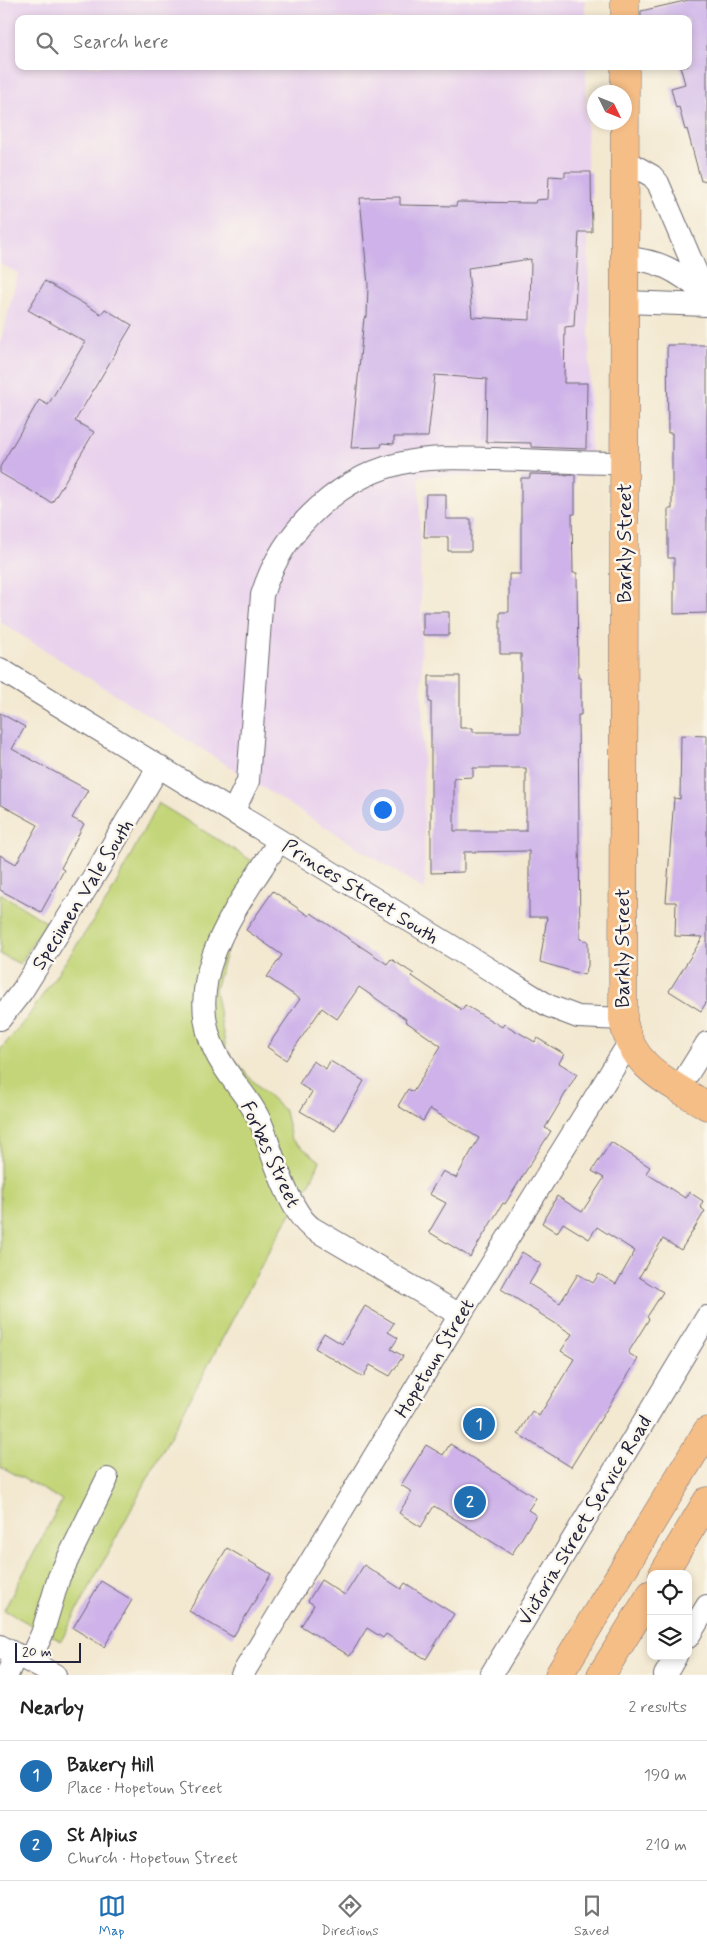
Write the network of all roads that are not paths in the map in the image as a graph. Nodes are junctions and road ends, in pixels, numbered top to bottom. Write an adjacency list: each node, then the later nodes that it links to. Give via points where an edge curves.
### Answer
1 (624, 0): 2 (main road)
2 (625, 15)
3 (625, 70): 4 (main road, Barkly Street)
4 (626, 161): 5 (main road, Barkly Street); 6 (street, via 658,183)
5 (625, 258): 6 (street, via 661,264 682,275); 7 (main road, Barkly Street)
6 (706, 298): 7 (street)
7 (625, 302): 8 (main road, Barkly Street)
8 (624, 463): 11 (street, via 414,460 363,478 314,511 283,548 262,595 248,781); 14 (main road, Barkly Street)
9 (0, 669): 10 (street, Princes Street South)
10 (159, 766): 11 (street, Princes Street South); 13 (street, Specimen Vale South, via 22,991)
11 (233, 812): 12 (street, Princes Street South)
12 (279, 841): 14 (street, Princes Street South, via 556,1010); 18 (street, Forbes Street, via 231,918 209,966 203,1002 214,1049 257,1114 302,1220)
13 (0, 1019)
14 (626, 1031): 16 (main road, via 637,1055 648,1067); 18 (street, Hopetoun Street)
15 (707, 1043): 16 (street)
16 (679, 1088): 17 (main road)
17 (707, 1106)
18 (460, 1315): 32 (street, Hopetoun Street)
19 (707, 1317): 21 (street, Victoria Street Service Road)
20 (707, 1349): 21 (street)
21 (677, 1365): 33 (street, Victoria Street Service Road)
22 (707, 1431): 34 (main road)
23 (106, 1479): 29 (street, via 59,1577 42,1634)
24 (707, 1501): 25 (main road)
25 (665, 1570)
26 (647, 1600): 35 (main road)
27 (707, 1606): 28 (street)
28 (692, 1630)
29 (13, 1659): 31 (street)
30 (674, 1660): 36 (street)
31 (55, 1675)
32 (242, 1675)
33 (490, 1675)
34 (559, 1675)
35 (601, 1675)
36 (665, 1675)

